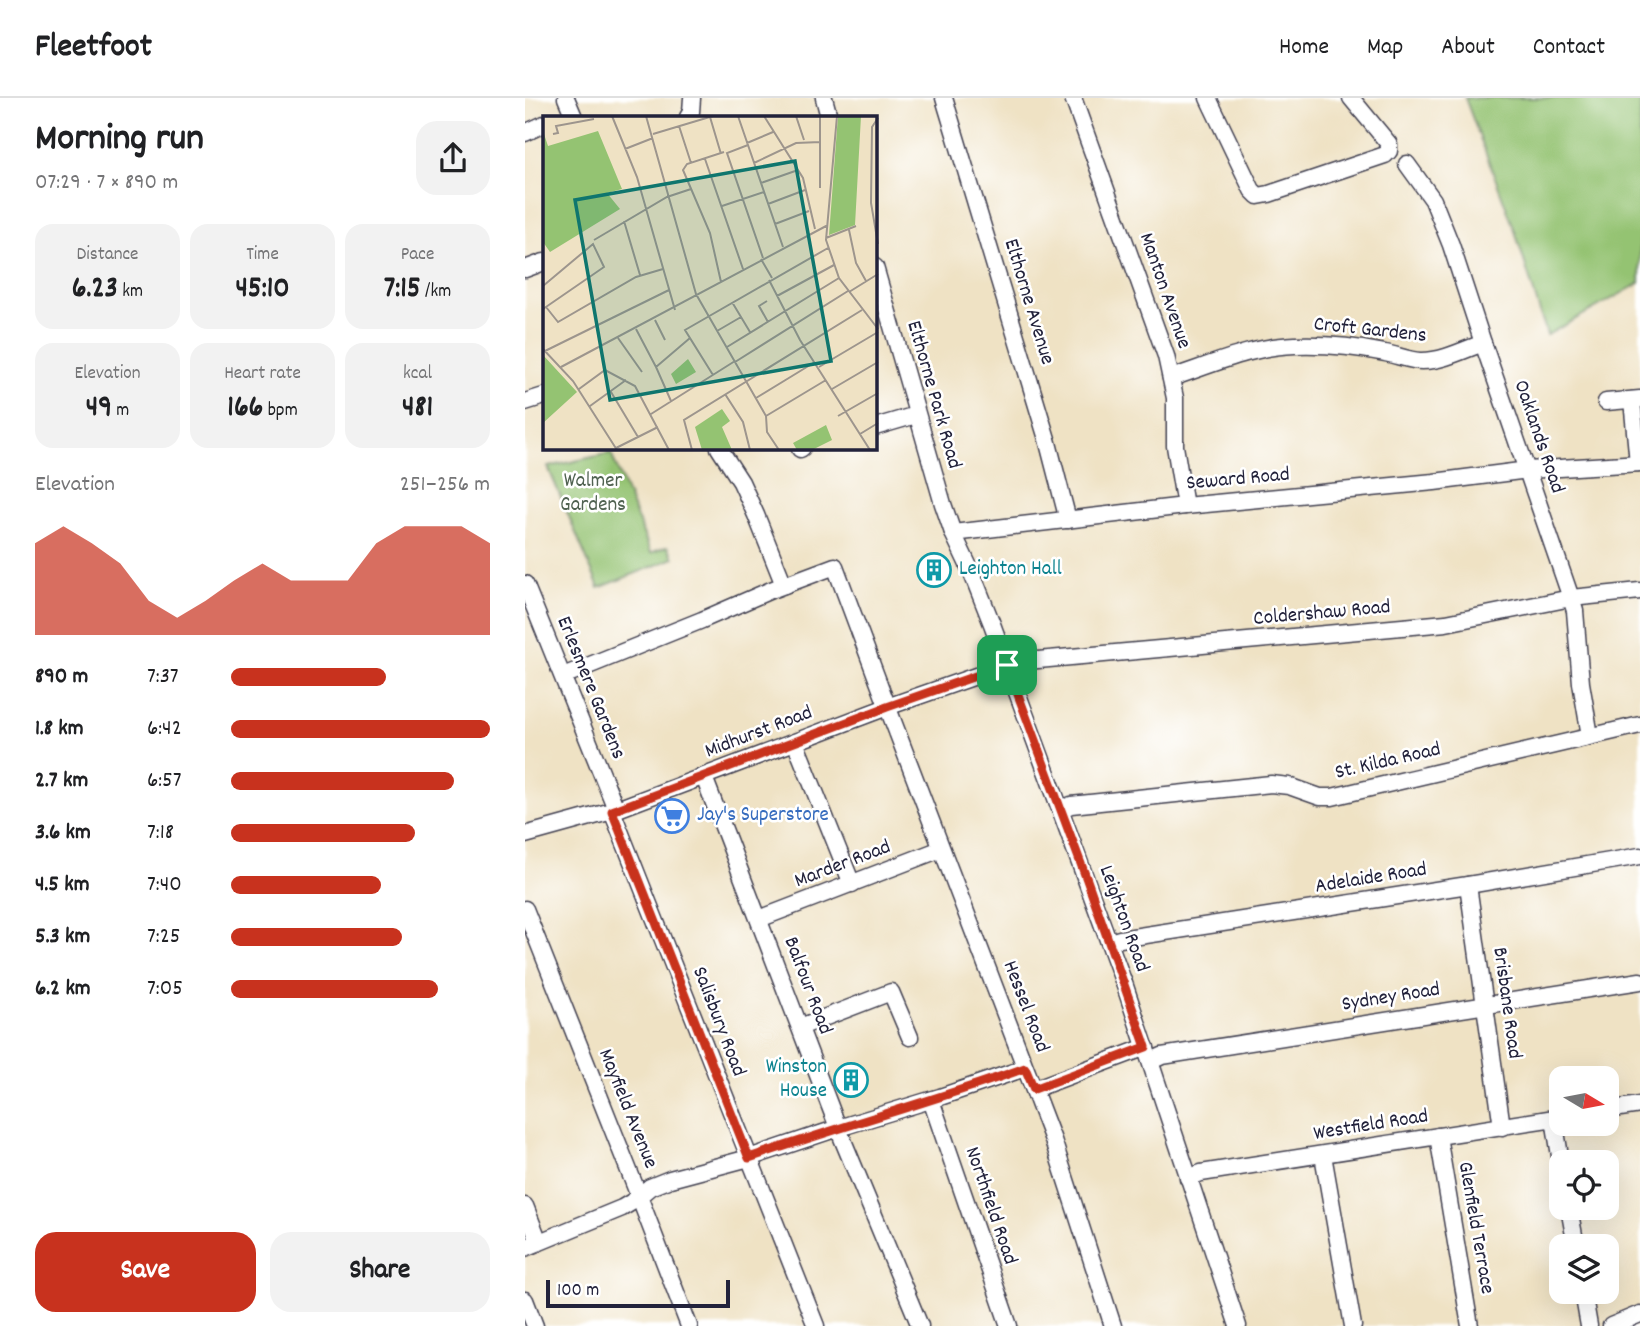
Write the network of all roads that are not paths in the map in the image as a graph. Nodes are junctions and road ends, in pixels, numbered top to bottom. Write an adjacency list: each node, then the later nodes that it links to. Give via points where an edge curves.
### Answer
1 (692, 98): 7 (street)
2 (824, 98): 8 (street)
3 (944, 98): 28 (street, Elthorne Avenue)
4 (1073, 98): 17 (street, Manton Avenue)
5 (1208, 98): 6 (street, via 1258,196 1389,151 1385,138)
6 (1351, 98)
7 (689, 116)
8 (829, 116)
9 (543, 124): 10 (street)
10 (525, 133)
11 (1407, 164): 16 (street, Oaklands Road, via 1433,200)
12 (543, 262): 13 (street)
13 (525, 268)
14 (877, 281): 15 (street, Elthorne Park Road)
15 (881, 309): 22 (street, Elthorne Park Road)
16 (1483, 343): 17 (street, Croft Gardens, via 1420,361 1357,349 1291,345); 26 (street, Oaklands Road)
17 (1171, 377): 27 (street, Manton Avenue)
18 (543, 396): 20 (street)
19 (1636, 399): 21 (street); 25 (street)
20 (525, 402)
21 (1606, 402)
22 (916, 415): 23 (street); 29 (street, Elthorne Park Road)
23 (877, 426)
24 (720, 450): 31 (street, via 741,482)
25 (1639, 463): 26 (street, Seward Road)
26 (1528, 470): 27 (street, Seward Road); 33 (street, Oaklands Road)
27 (1185, 506): 28 (street, Seward Road)
28 (1068, 520): 29 (street, Seward Road)
29 (953, 533): 34 (street, Leighton Road)
30 (525, 584): 35 (street, Erlesmere Gardens)
31 (784, 585): 35 (street); 36 (street, Hessel Road, via 835,566)
32 (1640, 591): 33 (street, Coldershaw Road)
33 (1571, 598): 34 (street, Coldershaw Road, via 1445,623); 38 (street, Oaklands Road)
34 (1007, 665): 36 (street, Midhurst Road); 41 (street, Leighton Road)
35 (563, 676): 42 (street, Erlesmere Gardens)
36 (887, 707): 39 (street, Midhurst Road); 44 (street, Hessel Road)
37 (1640, 725): 38 (street, St. Kilda Road)
38 (1590, 736): 41 (street, St. Kilda Road, via 1332,797 1271,784)
39 (795, 742): 40 (street, Midhurst Road); 46 (street)
40 (704, 777): 42 (street, Midhurst Road); 49 (street, Balfour Road)
41 (1061, 809): 50 (street, Leighton Road)
42 (614, 810): 43 (street, Midhurst Road); 66 (street, Salisbury Road)
43 (525, 835)
44 (941, 849): 46 (street, Marder Road); 56 (street, Hessel Road)
45 (1640, 856): 47 (street, Adelaide Road)
46 (852, 884): 49 (street, Marder Road)
47 (1468, 885): 50 (street, Adelaide Road); 52 (street, Brisbane Road)
48 (525, 909): 68 (street, Mayfield Avenue)
49 (759, 919): 53 (street, Balfour Road)
50 (1109, 942): 55 (street, Leighton Road)
51 (1640, 981): 52 (street, Sydney Road)
52 (1486, 1004): 55 (street, Sydney Road, via 1163,1056); 62 (street, Brisbane Road)
53 (800, 1027): 54 (street, via 891,992); 63 (street, Balfour Road)
54 (910, 1037)
55 (1148, 1054): 57 (street, Sydney Road); 67 (street, Leighton Road)
56 (1025, 1068): 57 (street, Hessel Road); 58 (street)
57 (1034, 1089): 79 (street, Hessel Road)
58 (931, 1100): 63 (street); 78 (street, Northfield Road)
59 (1640, 1105): 60 (street)
60 (1619, 1108)
61 (1549, 1119): 62 (street, Westfield Road)
62 (1502, 1126): 64 (street, Westfield Road)
63 (838, 1128): 66 (street); 77 (street, Balfour Road)
64 (1438, 1136): 65 (street, Westfield Road); 82 (street, Glenfield Terrace)
65 (1323, 1155): 67 (street, Westfield Road); 81 (street)
66 (749, 1158): 68 (street, via 670,1179); 76 (street, Salisbury Road)
67 (1188, 1178): 80 (street, Leighton Road)
68 (639, 1196): 70 (street, via 622,1208); 75 (street, Mayfield Avenue)
69 (525, 1206): 70 (street)
70 (532, 1245)
71 (525, 1300): 74 (street)
72 (1585, 1304): 83 (street)
73 (1640, 1314): 84 (street)
74 (535, 1326)
75 (689, 1326)
76 (817, 1326)
77 (920, 1326)
78 (1009, 1326)
79 (1113, 1326)
80 (1238, 1326)
81 (1353, 1326)
82 (1470, 1326)
83 (1589, 1326)
84 (1611, 1326)

